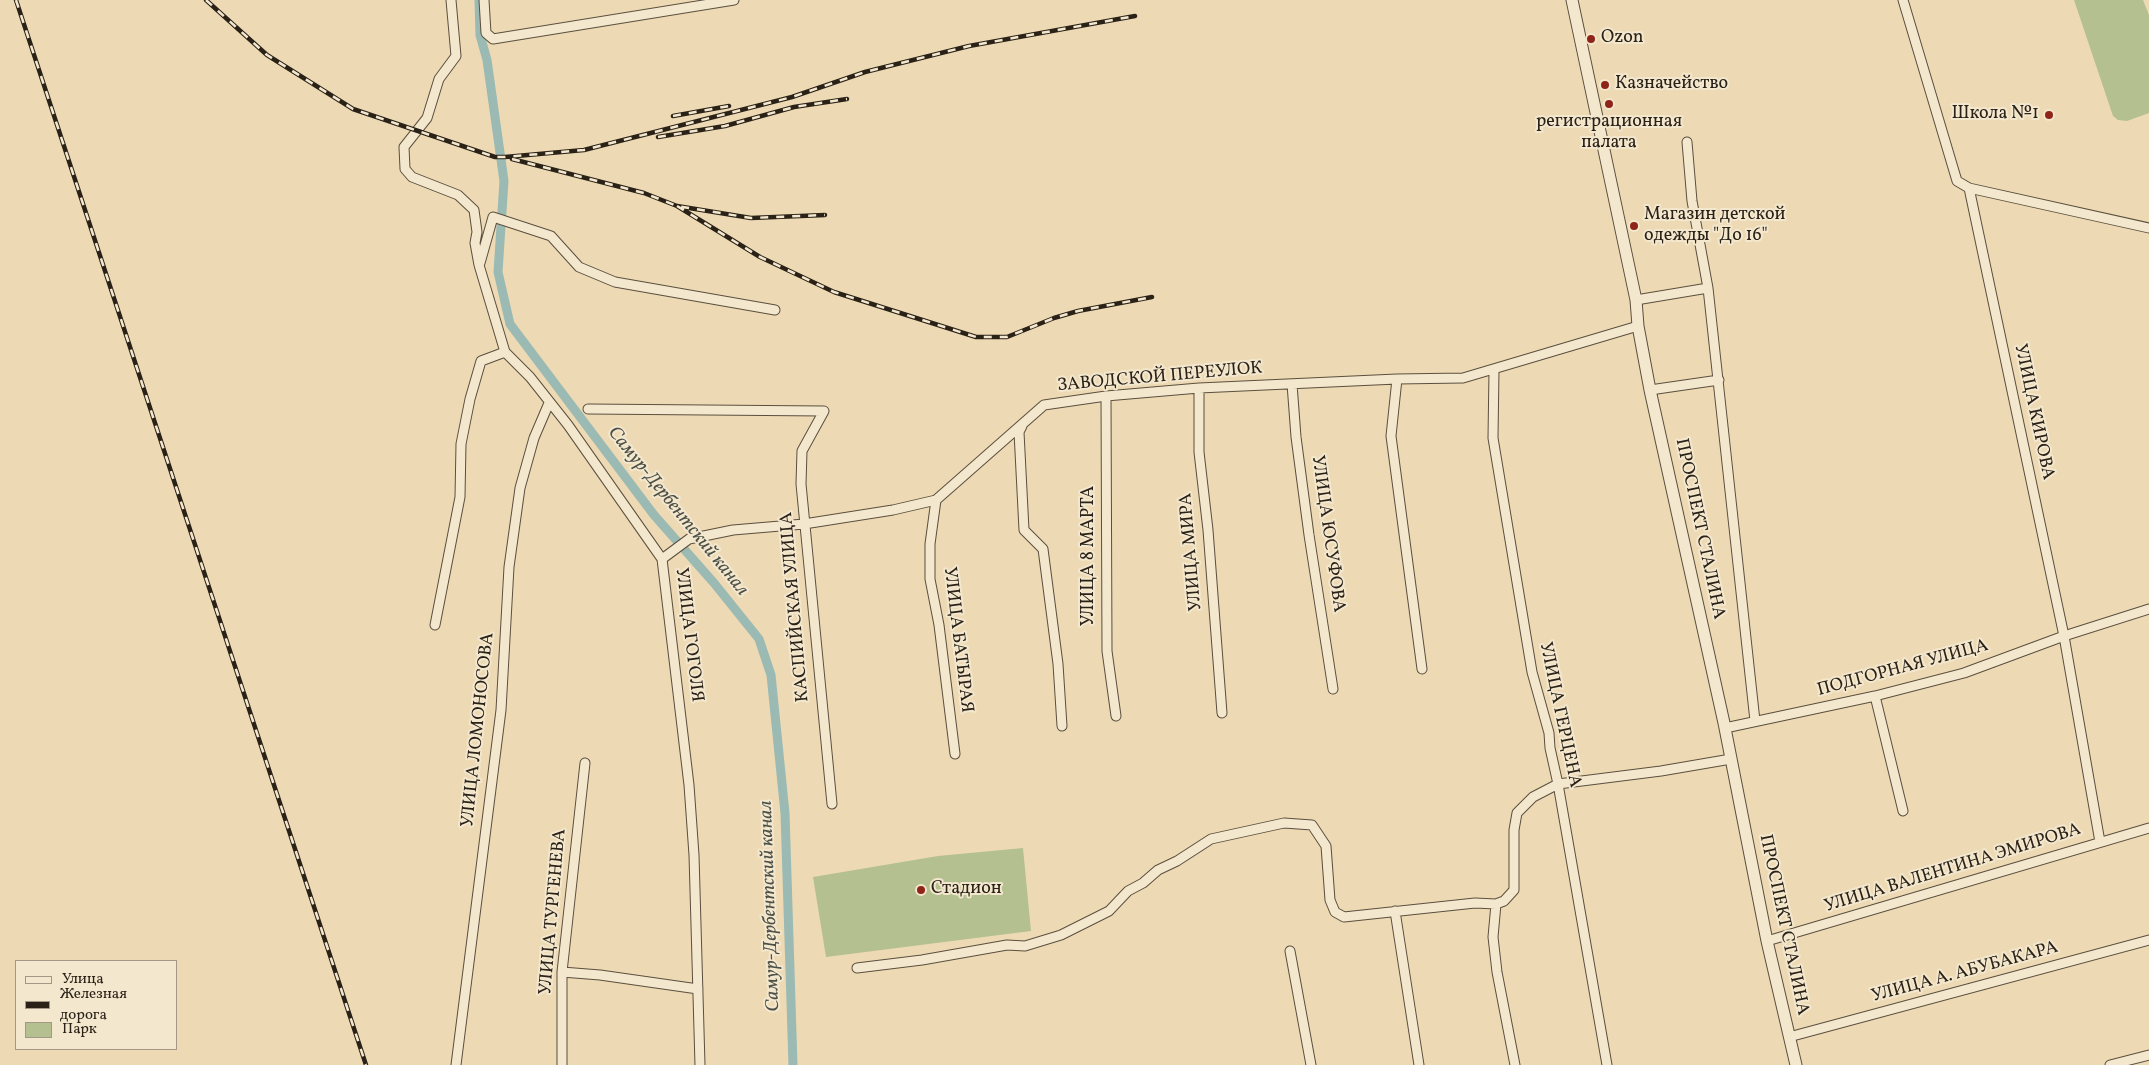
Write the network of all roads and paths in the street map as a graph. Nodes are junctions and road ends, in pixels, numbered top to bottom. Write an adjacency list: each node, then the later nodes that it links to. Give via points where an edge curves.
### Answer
1 (451, 0): 9 (street, УЛИЦА ГОГОЛЯ, via 456,56 439,79 427,118 404,147 405,169 412,177 458,195 474,210)
2 (484, 0): 3 (street, via 486,33 493,39)
3 (734, 0)
4 (1572, 0): 11 (street, ПРОСПЕКТ СТАЛИНА)
5 (1903, 0): 7 (street, УЛИЦА КИРОВА, via 1957,181)
6 (1687, 142): 10 (street, ПРОСПЕКТ СТАЛИНА, via 1692,201)
7 (1969, 188): 8 (street); 30 (street, УЛИЦА КИРОВА)
8 (2149, 228)
9 (479, 265): 12 (street, via 493,217 552,236 579,267 615,282); 14 (street, УЛИЦА ГОГОЛЯ)
10 (1708, 288): 11 (street); 17 (street, ПРОСПЕКТ СТАЛИНА)
11 (1636, 300): 13 (street, ПРОСПЕКТ СТАЛИНА)
12 (775, 310)
13 (1638, 326): 15 (street, ЗАВОДСКОЙ ПЕРЕУЛОК); 20 (street, ПРОСПЕКТ СТАЛИНА)
14 (505, 352): 22 (street, УЛИЦА ГОГОЛЯ, via 530,377); 29 (street, via 481,361 470,399 461,444 460,497)
15 (1494, 370): 16 (street, ЗАВОДСКОЙ ПЕРЕУЛОК, via 1463,378); 42 (street, УЛИЦА ГЕРЦЕНА, via 1493,438 1532,672 1549,733)
16 (1398, 379): 18 (street, ЗАВОДСКОЙ ПЕРЕУЛОК); 31 (street, via 1390,436)
17 (1719, 380): 20 (street); 36 (street, ПРОСПЕКТ СТАЛИНА)
18 (1292, 384): 19 (street, ЗАВОДСКОЙ ПЕРЕУЛОК); 32 (street, УЛИЦА ЮСУФОВА, via 1296,437)
19 (1199, 388): 21 (street, ЗАВОДСКОЙ ПЕРЕУЛОК); 34 (street, УЛИЦА МИРА, via 1199,452)
20 (1650, 390): 37 (street, ПРОСПЕКТ СТАЛИНА)
21 (1106, 396): 24 (street, ЗАВОДСКОЙ ПЕРЕУЛОК, via 1044,405); 35 (street, УЛИЦА 8 МАРТА, via 1107,651)
22 (549, 403): 27 (street, УЛИЦА ГОГОЛЯ); 57 (street, УЛИЦА ЛОМОНОСОВА, via 534,438 519,497 509,568 501,710)
23 (588, 409): 26 (street, КАСПИЙСКАЯ УЛИЦА, via 824,411 802,451)
24 (1024, 423): 25 (street, ЗАВОДСКОЙ ПЕРЕУЛОК); 38 (street, via 1019,432 1024,530 1043,549 1058,664)
25 (936, 500): 26 (street, ЗАВОДСКОЙ ПЕРЕУЛОК); 39 (street, УЛИЦА БАТЫРАЯ, via 930,544 930,579)
26 (804, 524): 27 (street, ЗАВОДСКОЙ ПЕРЕУЛОК, via 733,530 683,541); 43 (street, КАСПИЙСКАЯ УЛИЦА)
27 (666, 555): 54 (street, УЛИЦА ГОГОЛЯ, via 689,785)
28 (2149, 609): 30 (street, ПОДГОРНАЯ УЛИЦА)
29 (435, 626)
30 (2064, 636): 33 (street, ПОДГОРНАЯ УЛИЦА, via 1964,673); 46 (street, УЛИЦА КИРОВА)
31 (1422, 669)
32 (1333, 689)
33 (1875, 696): 36 (street, ПОДГОРНАЯ УЛИЦА); 44 (street)
34 (1222, 713)
35 (1116, 716)
36 (1756, 721): 37 (street, ПОДГОРНАЯ УЛИЦА, via 1725,728)
37 (1724, 723): 40 (street, ПРОСПЕКТ СТАЛИНА)
38 (1062, 726)
39 (955, 754)
40 (1731, 759): 42 (street); 50 (street, ПРОСПЕКТ СТАЛИНА)
41 (586, 763): 53 (street, УЛИЦА ТУРГЕНЕВА)
42 (1558, 784): 47 (street, via 1533,797 1517,813 1514,890 1504,901); 63 (street, УЛИЦА ГЕРЦЕНА)
43 (832, 804)
44 (1903, 812)
45 (2149, 828): 46 (street, УЛИЦА ВАЛЕНТИНА ЭМИРОВА)
46 (2100, 842): 50 (street, УЛИЦА ВАЛЕНТИНА ЭМИРОВА)
47 (1496, 904): 48 (street); 62 (street, via 1493,937 1497,972)
48 (1395, 911): 52 (street, via 1344,917 1335,912 1330,900 1326,846 1312,825 1284,823 1211,839 1158,870 1128,891 1109,910 1061,935 1026,946 1007,945); 61 (street)
49 (2149, 940): 55 (street, УЛИЦА А. АБУБАКАРА)
50 (1767, 941): 55 (street, ПРОСПЕКТ СТАЛИНА)
51 (1290, 951): 60 (street)
52 (856, 968)
53 (562, 972): 54 (street); 58 (street, УЛИЦА ТУРГЕНЕВА)
54 (698, 989): 59 (street, УЛИЦА ГОГОЛЯ)
55 (1789, 1037): 64 (street, ПРОСПЕКТ СТАЛИНА)
56 (2149, 1055): 65 (street)
57 (456, 1065)
58 (562, 1065)
59 (700, 1065)
60 (1311, 1065)
61 (1419, 1065)
62 (1515, 1065)
63 (1606, 1065)
64 (1796, 1065)
65 (2110, 1065)

